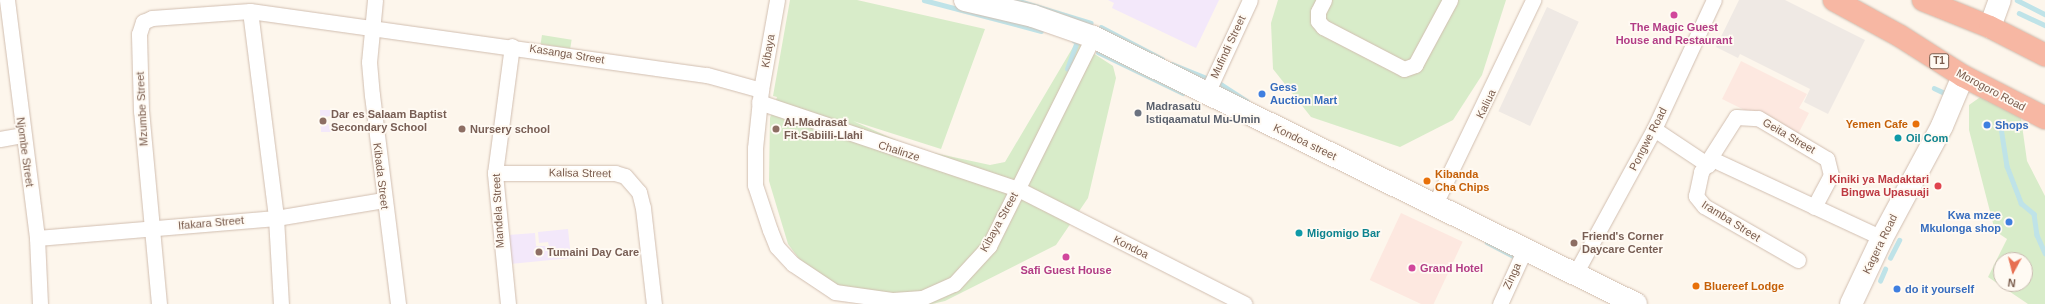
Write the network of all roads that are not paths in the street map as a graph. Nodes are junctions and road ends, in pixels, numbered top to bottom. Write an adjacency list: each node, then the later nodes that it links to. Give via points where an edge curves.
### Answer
1 (7, 0): 24 (street, Njombe Street)
2 (375, 0): 14 (street, Kibada Street)
3 (777, 0): 21 (street, Kibaya)
4 (965, 0): 16 (street, Kondoa street, via 1033,16)
5 (1250, 0): 20 (street, Mufindi Street)
6 (1324, 0): 7 (street, via 1318,12 1318,21 1323,27 1404,69 1415,65)
7 (1450, 0)
8 (1533, 0): 30 (street, Kaliua)
9 (1714, 0): 23 (street, Pongwe Road)
10 (1834, 0): 19 (highway, Morogoro Road / T1, via 1900,36)
11 (1923, 0): 15 (highway)
12 (2000, 0): 15 (street)
13 (250, 11): 14 (street, Mzumbe Street); 32 (street); 33 (street, Mzumbe Street, via 152,18 143,22 139,34 141,111)
14 (371, 27): 17 (street, Kasanga Street); 29 (street, Kibada Street, via 371,88)
15 (1990, 27): 18 (highway)
16 (1093, 37): 20 (street, Kondoa street); 28 (street, Kibaya Street)
17 (512, 46): 21 (street, Kasanga Street, via 707,75); 27 (street, Mandela Street)
18 (2045, 55)
19 (1963, 76): 22 (highway, Morogoro Road / T1); 35 (street, Kagera Road, via 1942,126)
20 (1206, 93): 30 (street, Kondoa street)
21 (760, 96): 28 (street, Chalinze); 39 (street, Kibaya Street, via 755,185 770,230 777,247)
22 (2045, 118)
23 (1654, 129): 26 (street); 38 (street, Pongwe Road)
24 (22, 135): 25 (street); 34 (street, Njombe Street)
25 (0, 139)
26 (1712, 158): 31 (street); 31 (street, Geita Street, via 1724,132 1736,117 1746,115 1758,118 1823,155 1830,164 1831,175); 37 (street, Iramba Street, via 1697,183 1695,193 1700,203)
27 (495, 173): 44 (street, Mandela Street); 45 (street, Kalisa Street, via 615,173 625,176 639,192 643,208)
28 (1018, 189): 39 (street, Kibaya Street, via 989,246 954,284 922,298); 46 (street, Kondoa)
29 (384, 200): 32 (street, Ifakara Street); 43 (street, Kibada Street)
30 (1434, 206): 36 (street, Kondoa street)
31 (1814, 207): 35 (street)
32 (276, 218): 33 (street, Ifakara Street); 42 (street)
33 (152, 228): 34 (street, Ifakara Street); 41 (street, Mzumbe Street)
34 (37, 238): 40 (street, Njombe Street)
35 (1882, 238): 49 (street, Kagera Road)
36 (1525, 249): 38 (street, Kondoa street); 47 (street, Zinga)
37 (1798, 260)
38 (1575, 274): 48 (street, Kondoa street)
39 (833, 298)
40 (40, 304)
41 (159, 304)
42 (281, 304)
43 (398, 304)
44 (508, 304)
45 (654, 304)
46 (1245, 304)
47 (1500, 304)
48 (1636, 304)
49 (1852, 304)

